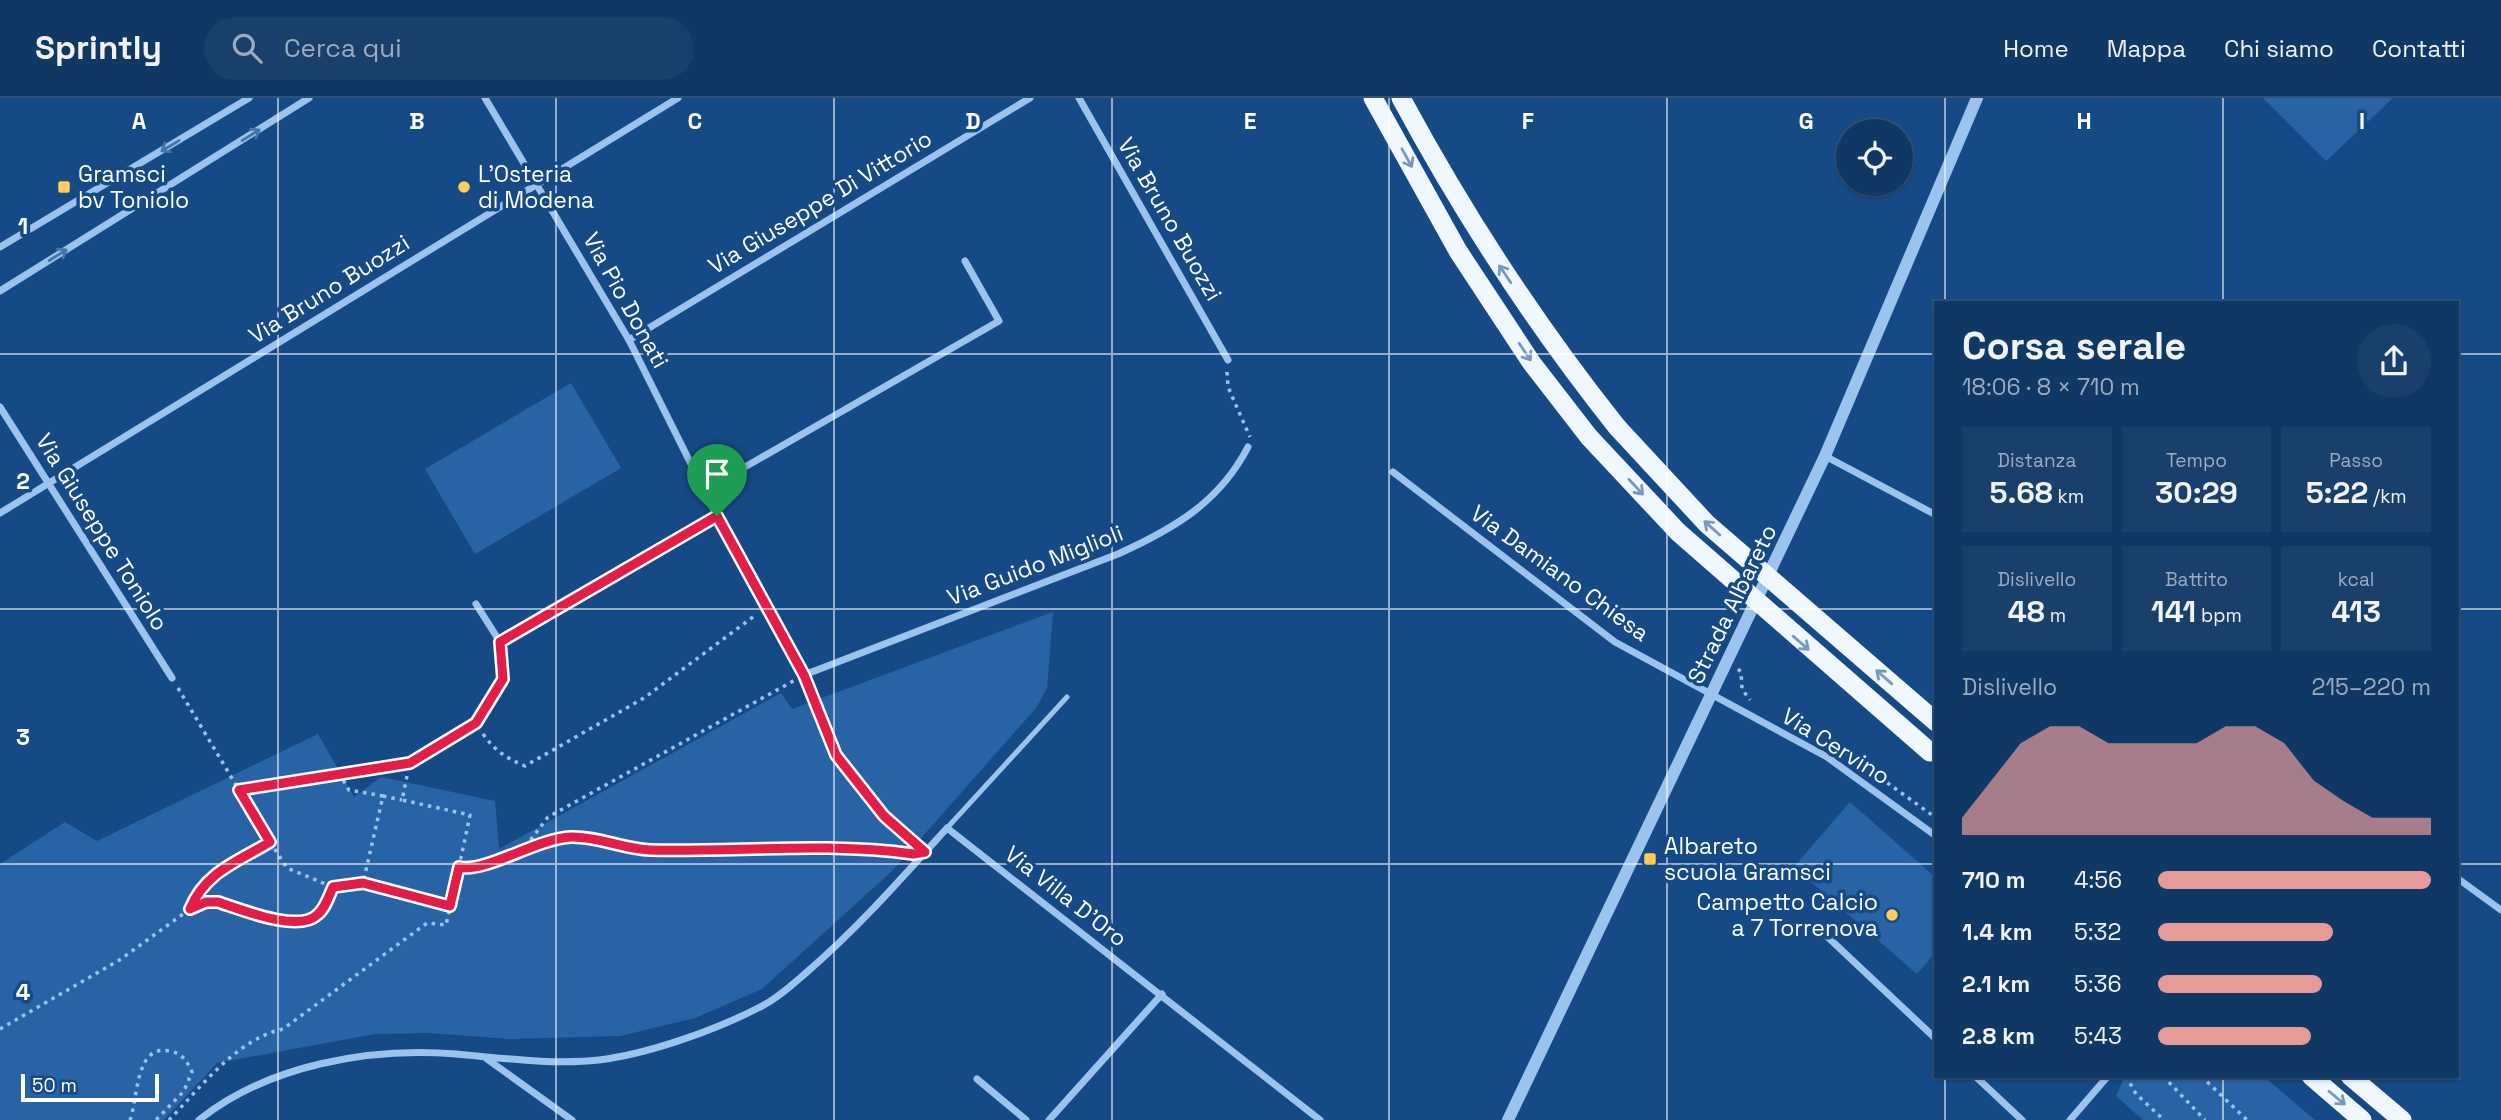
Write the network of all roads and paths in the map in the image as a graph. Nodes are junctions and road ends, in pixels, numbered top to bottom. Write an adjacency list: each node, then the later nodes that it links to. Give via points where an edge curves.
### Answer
1 (249, 98): 11 (street, one-way to 11)
2 (309, 98): 13 (street, one-way to 2)
3 (485, 98): 10 (street, Via Pio Donati)
4 (678, 98): 10 (street, Via Bruno Buozzi)
5 (1030, 98): 14 (street, Via Giuseppe Di Vittorio)
6 (1079, 98): 15 (street, Via Bruno Buozzi)
7 (1373, 98): 34 (highway, one-way to 34, bridge, via 1458,251 1531,362 1589,437 1678,532)
8 (1401, 98): 32 (highway, one-way to 8, bridge, via 1707,524 1618,428 1563,359 1478,235)
9 (1977, 98): 18 (street, Strada Albareto)
10 (537, 183): 14 (street, Via Pio Donati); 20 (street, Via Bruno Buozzi)
11 (0, 247)
12 (965, 261): 21 (street, via 999,321)
13 (0, 291)
14 (629, 340): 21 (street, Via Pio Donati)
15 (1228, 360): 17 (path, via 1228,387 1250,433)
16 (0, 407): 20 (street, Via Giuseppe Toniolo)
17 (1248, 447): 28 (street, Via Guido Miglioli, via 1224,486 1189,518 1163,533)
18 (1825, 456): 23 (street); 30 (street, Strada Albareto)
19 (1393, 472): 30 (street, Via Damiano Chiesa, via 1615,642)
20 (49, 484): 22 (street, Via Bruno Buozzi); 29 (street, Via Giuseppe Toniolo)
21 (705, 490): 24 (street, Via Pio Donati)
22 (0, 513)
23 (1934, 514)
24 (717, 516): 26 (street, Via Pio Donati); 27 (street)
25 (476, 604): 27 (street)
26 (767, 606): 28 (street, Via Pio Donati); 33 (path, via 644,698 525,766 491,746)
27 (500, 642): 33 (street, via 503,679)
28 (804, 675): 43 (path, via 548,817); 44 (path, via 825,731 855,782 884,816)
29 (172, 678): 37 (path)
30 (1711, 695): 41 (street, Via Cervino, via 1827,757); 76 (street, Strada Albareto)
31 (1067, 696): 40 (lane)
32 (1934, 720)
33 (476, 723): 35 (street)
34 (1933, 755)
35 (410, 763): 36 (path); 39 (path)
36 (339, 773): 37 (path); 38 (path, via 349,790)
37 (239, 790): 42 (path)
38 (383, 796): 39 (path); 47 (path)
39 (402, 800): 45 (path, via 470,815)
40 (947, 828): 44 (street); 53 (street, Via Villa D'Oro)
41 (1934, 835)
42 (270, 842): 48 (path, via 287,868); 50 (path, via 207,880)
43 (526, 846): 44 (path, via 573,837 628,849); 45 (path, via 479,867)
44 (925, 852): 56 (street, via 850,936 762,1007 694,1034 599,1060)
45 (459, 867): 49 (path)
46 (2459, 878): 51 (street)
47 (363, 883): 48 (path); 49 (path)
48 (333, 887): 50 (path, via 318,915 306,922 290,922 218,902)
49 (450, 906): 66 (path, via 446,925 426,923 283,1029 264,1033)
50 (190, 909): 54 (path, via 121,959)
51 (2501, 910)
52 (1816, 927): 55 (street)
53 (1162, 995): 67 (street, Via Villa D'Oro); 74 (street)
54 (0, 1030)
55 (1934, 1037)
56 (486, 1058): 71 (street, via 423,1053 320,1064 286,1073 220,1103); 72 (street)
57 (1977, 1078): 77 (street)
58 (2106, 1078): 78 (street)
59 (2127, 1078): 79 (path, via 2136,1094)
60 (2165, 1078): 80 (path)
61 (2203, 1078): 81 (path)
62 (2313, 1078): 82 (highway, one-way to 82)
63 (2352, 1078): 83 (highway)
64 (977, 1079): 73 (street)
65 (184, 1091): 66 (path); 68 (path, via 192,1072 187,1060 175,1052 154,1051 146,1060); 69 (path)
66 (191, 1097): 70 (path)
67 (1309, 1117): 75 (street, Via Villa D'Oro)
68 (130, 1120)
69 (156, 1120)
70 (169, 1120)
71 (199, 1120)
72 (572, 1120)
73 (1026, 1120)
74 (1049, 1120)
75 (1320, 1120)
76 (1508, 1120)
77 (2022, 1120)
78 (2070, 1120)
79 (2164, 1120)
80 (2205, 1120)
81 (2247, 1120)
82 (2362, 1120)
83 (2402, 1120)

